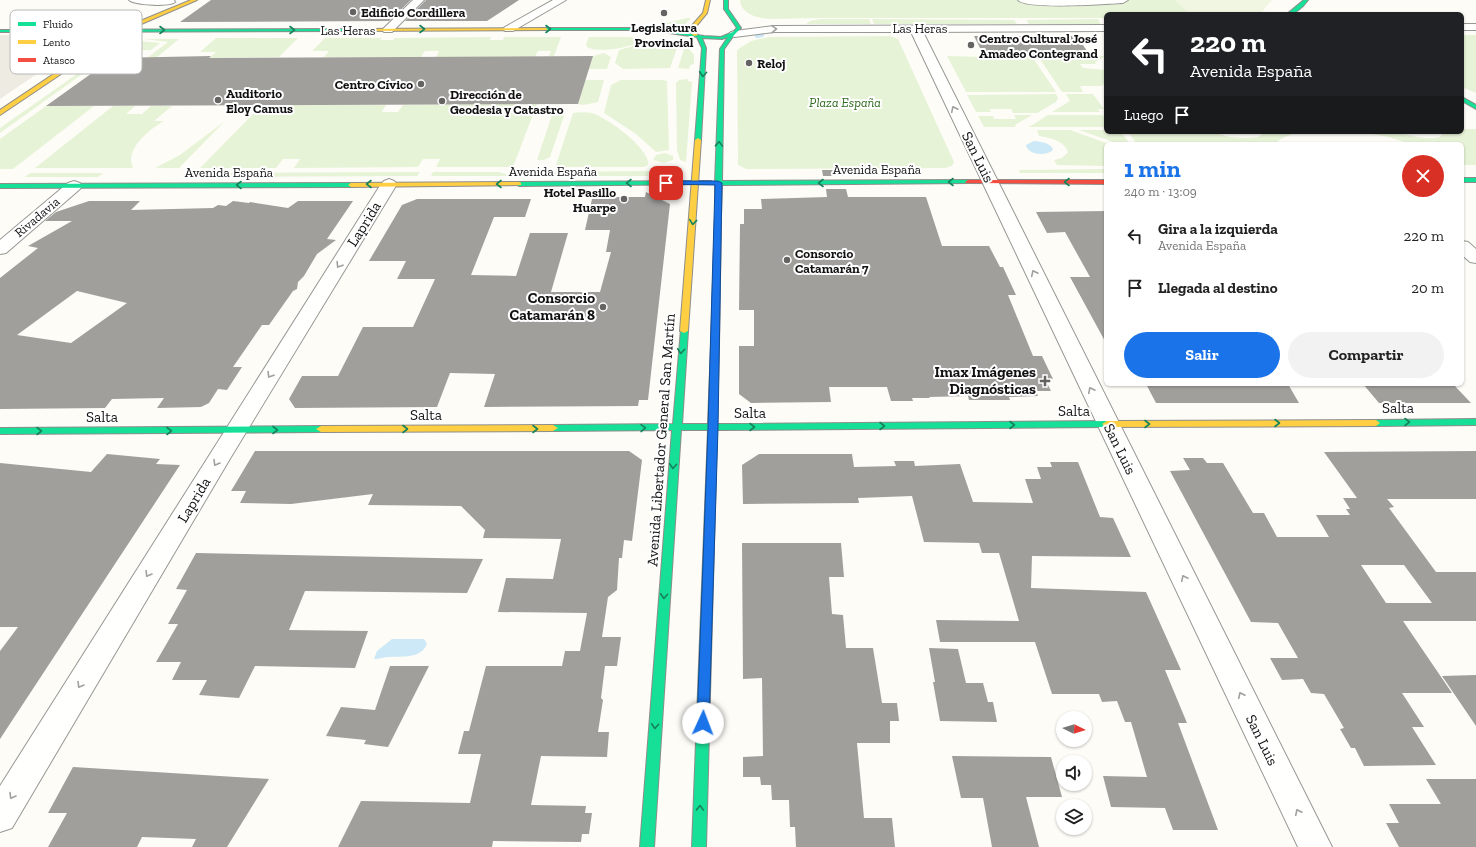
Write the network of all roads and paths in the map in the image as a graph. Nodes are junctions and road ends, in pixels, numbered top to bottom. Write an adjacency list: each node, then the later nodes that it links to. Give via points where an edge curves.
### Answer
1 (134, 0): 9 (street)
2 (195, 0): 15 (main road)
3 (419, 0): 23 (street)
4 (561, 0): 21 (street)
5 (708, 0): 16 (main road, via 706,13)
6 (726, 0): 26 (main road, via 726,9)
7 (1023, 0): 8 (street, via 1047,3)
8 (1123, 0)
9 (172, 1): 12 (main road)
10 (1302, 6): 11 (main road)
11 (1292, 12)
12 (142, 13)
13 (709, 21): 16 (main road)
14 (725, 21): 26 (main road)
15 (142, 22)
16 (695, 24): 27 (main road, Avenida Libertador General San Martín, via 690,30)
17 (1464, 27): 18 (street)
18 (1476, 27)
19 (915, 28): 20 (street, Las Heras); 26 (street, Las Heras, one-way to 19); 34 (street, San Luis, one-way to 19)
20 (1104, 28)
21 (509, 29): 23 (main road, Las Heras, one-way to 21); 27 (main road, Las Heras, one-way to 27, via 648,29)
22 (142, 30): 23 (main road, Las Heras, one-way to 23)
23 (388, 30)
24 (0, 31): 25 (main road, Las Heras)
25 (10, 31)
26 (735, 31): 27 (main road, Las Heras, via 720,38); 37 (main road, one-way to 26, via 722,47)
27 (698, 36): 36 (main road, Avenida Libertador General San Martín, one-way to 36, via 704,46)
28 (58, 74): 31 (main road)
29 (1464, 101): 30 (main road)
30 (1476, 107)
31 (0, 113)
32 (1464, 180): 33 (main road)
33 (1476, 180)
34 (990, 182): 35 (main road, Avenida España, one-way to 34); 37 (main road, Avenida España, one-way to 37); 45 (street, San Luis, one-way to 34)
35 (1104, 182)
36 (696, 183): 37 (main road, Avenida España); 38 (main road, Avenida España, one-way to 38); 46 (main road, Avenida Libertador General San Martín, one-way to 46)
37 (718, 183): 47 (main road)
38 (389, 184): 40 (main road, Avenida España, one-way to 40); 48 (street, Laprida, one-way to 48)
39 (0, 186): 40 (main road, Avenida España)
40 (74, 186): 42 (street, Rivadavia)
41 (1464, 248): 43 (street)
42 (0, 249)
43 (1476, 258)
44 (1476, 422): 45 (main road, Salta, one-way to 44)
45 (1108, 425): 47 (main road, Salta, one-way to 45); 53 (street, San Luis, one-way to 45)
46 (676, 427): 47 (main road, Salta); 48 (main road, Salta, one-way to 46); 51 (main road, Avenida Libertador General San Martín, one-way to 51)
47 (713, 428): 52 (main road, one-way to 47)
48 (236, 430): 49 (main road, Salta, one-way to 48); 50 (street, Laprida, one-way to 50)
49 (0, 432)
50 (0, 816)
51 (647, 847)
52 (699, 847)
53 (1315, 847)

